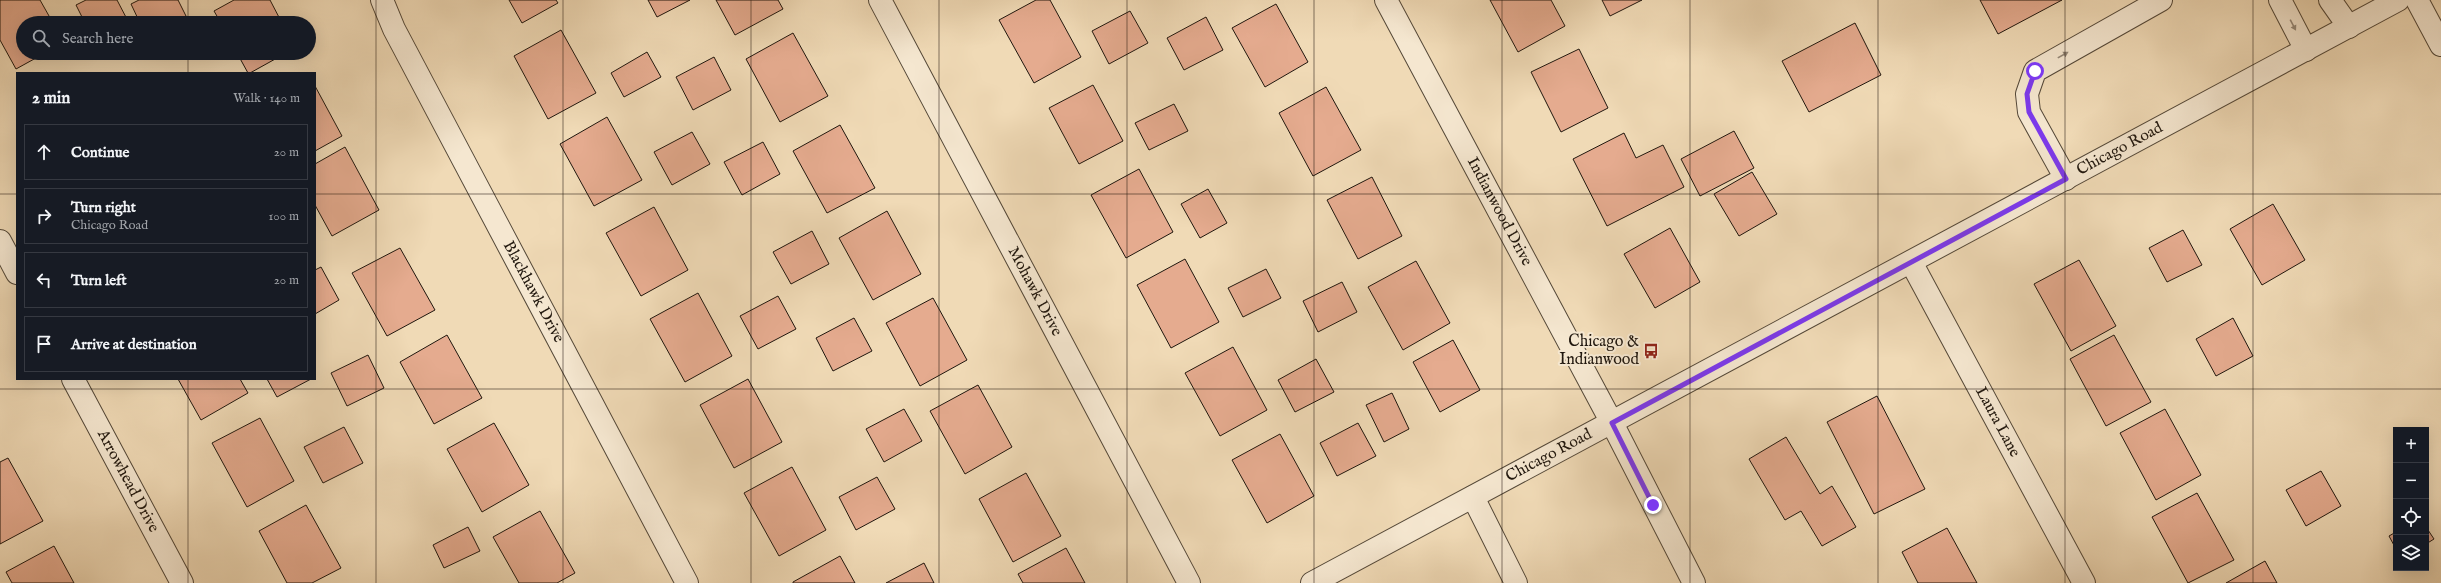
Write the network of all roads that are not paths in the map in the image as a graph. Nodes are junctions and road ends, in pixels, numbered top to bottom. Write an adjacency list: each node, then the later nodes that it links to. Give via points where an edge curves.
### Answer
1 (382, 0): 20 (street, Blackhawk Drive, via 398,36)
2 (880, 0): 21 (street, Mohawk Drive)
3 (1386, 0): 17 (street, Indianwood Drive)
4 (2161, 0): 12 (street, one-way to 4, via 2029,112 2027,94 2035,71)
5 (2280, 0): 11 (street, one-way to 11)
6 (2330, 0): 9 (street)
7 (2398, 0): 9 (street, Chicago Road)
8 (2417, 0): 10 (street)
9 (2349, 27): 11 (street, Chicago Road)
10 (2441, 46)
11 (2306, 50): 12 (street, Chicago Road)
12 (2066, 179): 14 (street, Chicago Road)
13 (0, 241): 15 (street)
14 (1911, 262): 17 (street, Chicago Road); 25 (street, Laura Lane)
15 (16, 271)
16 (74, 380): 19 (street, Arrowhead Drive)
17 (1612, 423): 18 (street, Chicago Road); 24 (street, Indianwood Drive)
18 (1473, 497): 22 (street, Chicago Road); 23 (street)
19 (182, 583)
20 (687, 583)
21 (1189, 583)
22 (1312, 583)
23 (1516, 583)
24 (1694, 583)
25 (2084, 583)

